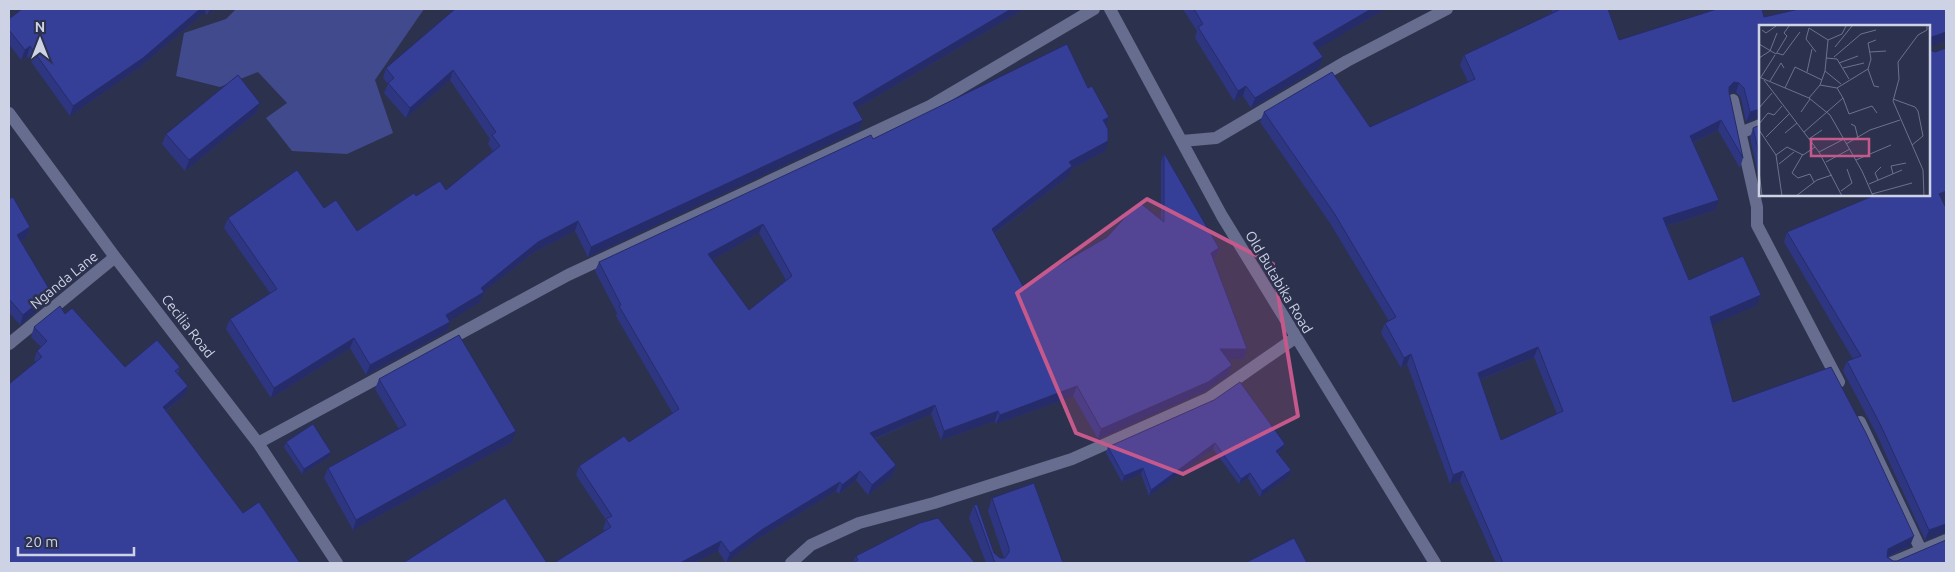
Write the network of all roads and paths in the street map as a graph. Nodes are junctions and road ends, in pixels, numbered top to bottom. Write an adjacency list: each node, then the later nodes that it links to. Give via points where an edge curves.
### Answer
1 (1094, 9): 14 (street, via 930,106 568,275)
2 (1110, 9): 8 (street, Old Butabika Road)
3 (1447, 9): 8 (street, via 1347,61 1216,138)
4 (1733, 100): 7 (street)
5 (9, 113): 9 (street, Cecilia Road)
6 (1759, 125): 7 (street)
7 (1740, 133): 12 (street, via 1757,207 1757,225)
8 (1182, 141): 10 (street, Old Butabika Road, via 1222,216)
9 (115, 257): 11 (street, Nganda Lane); 14 (street, Cecilia Road)
10 (1295, 338): 18 (street, via 1209,398 1072,459 973,496 859,523 812,545); 19 (street, Old Butabika Road)
11 (9, 344)
12 (1843, 390)
13 (1852, 407): 16 (street)
14 (258, 443): 17 (street, Cecilia Road)
15 (1946, 540): 16 (street)
16 (1921, 550): 20 (street)
17 (337, 563)
18 (791, 563)
19 (1435, 563)
20 (1890, 563)

